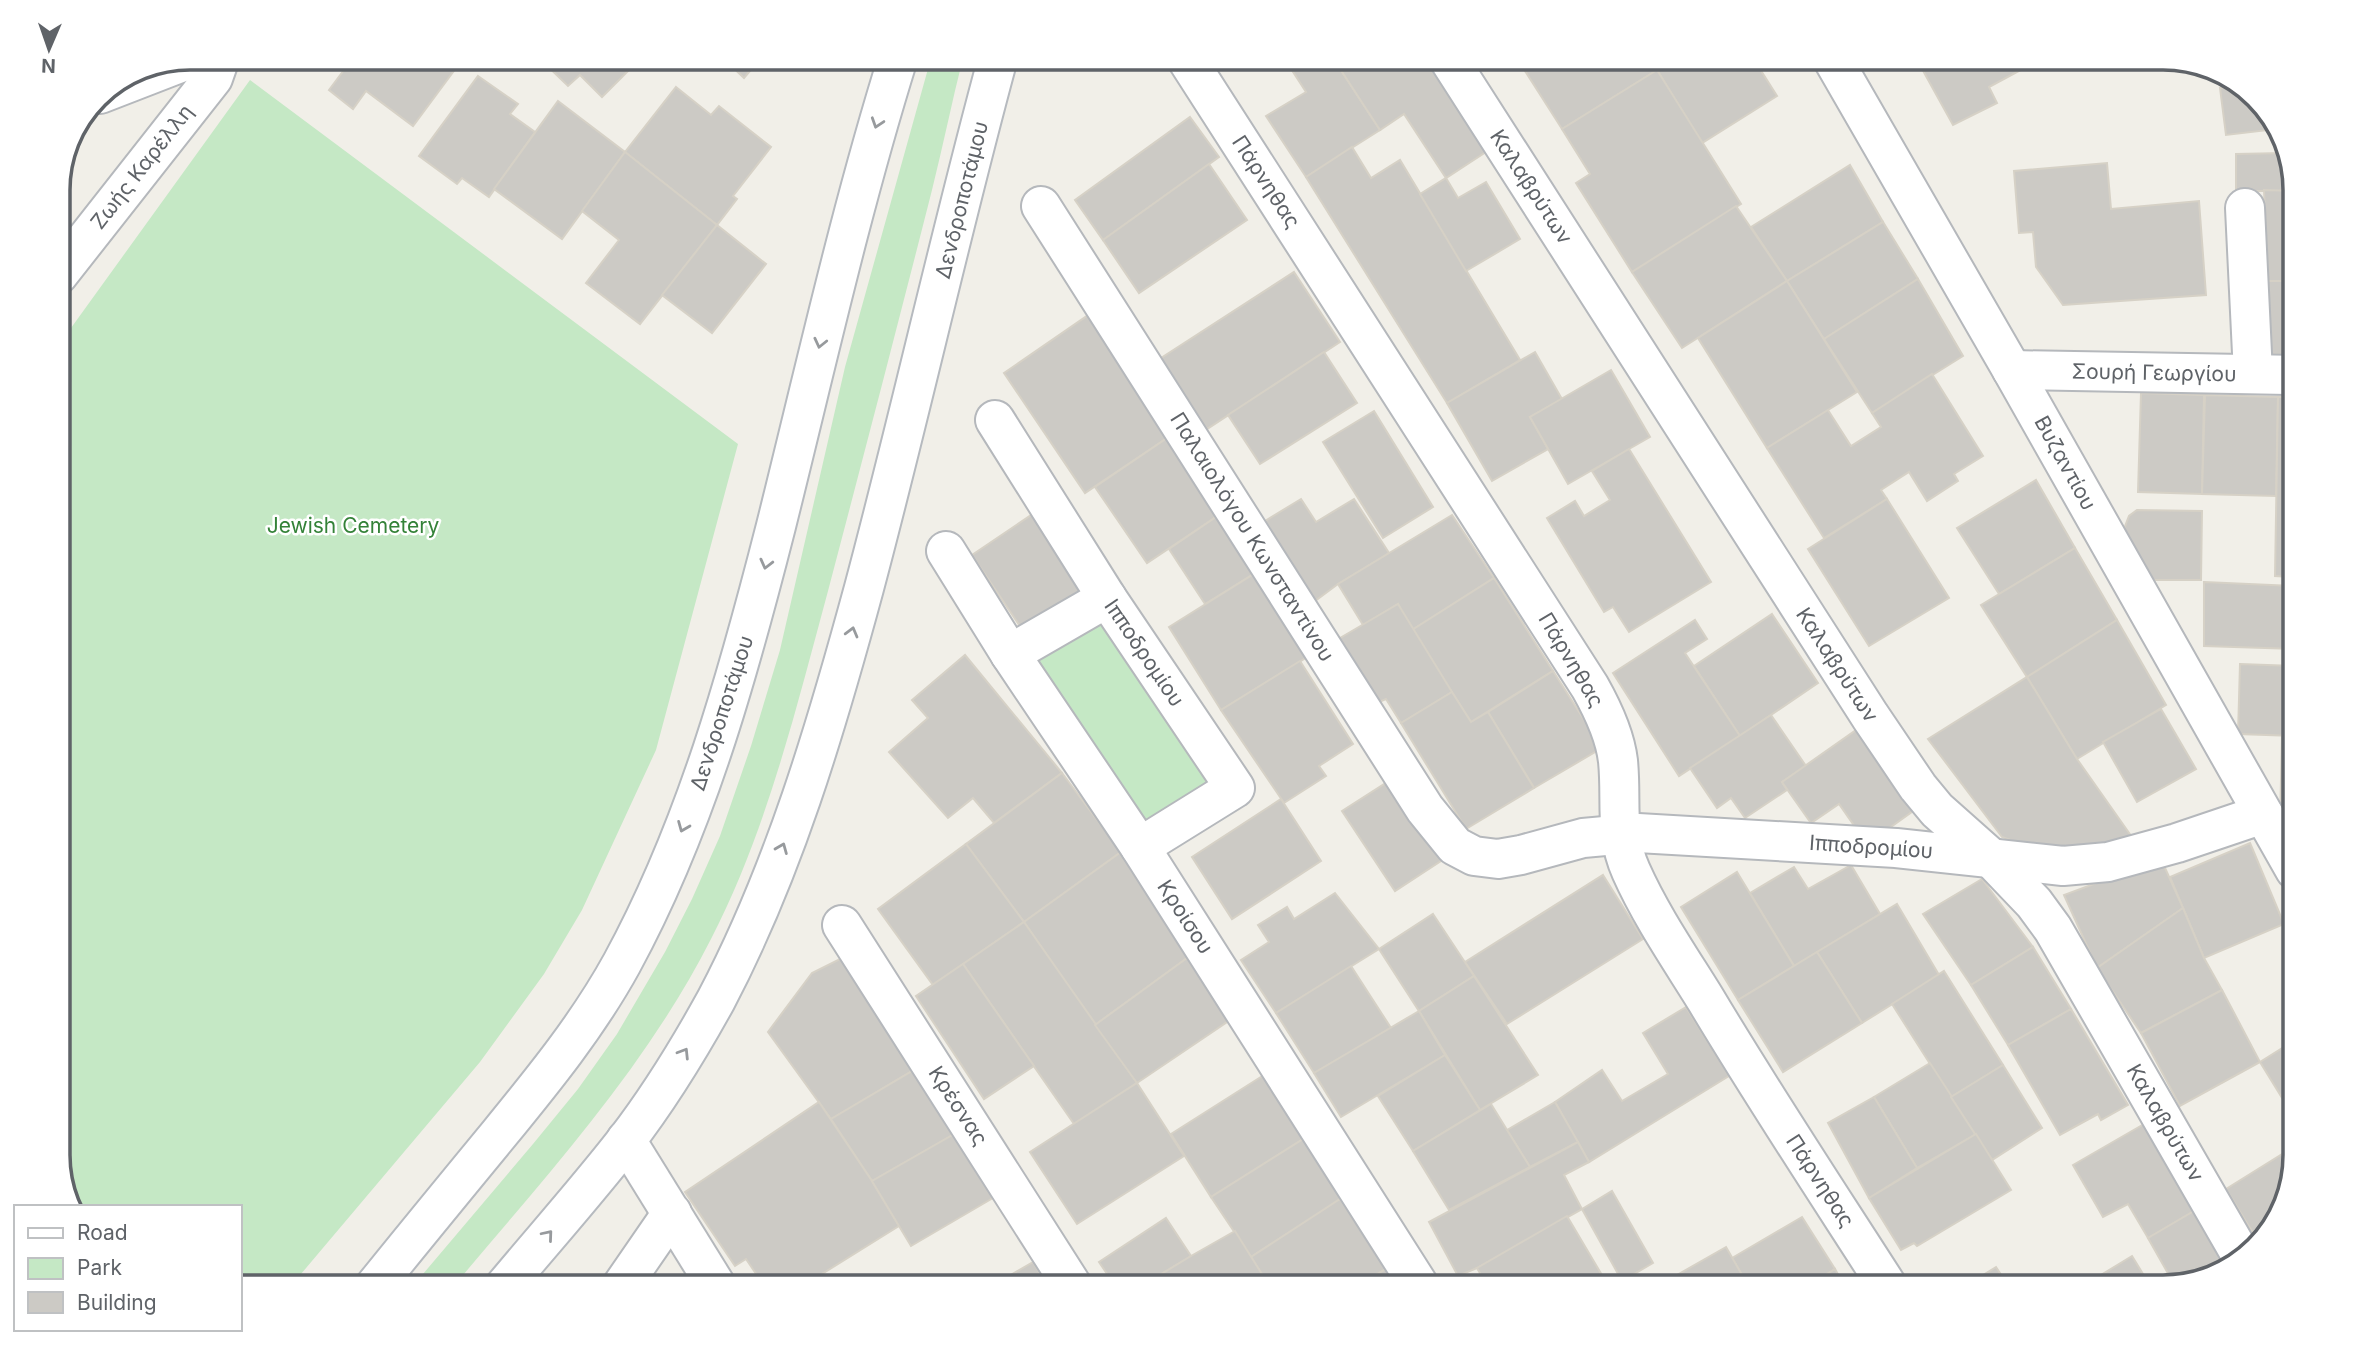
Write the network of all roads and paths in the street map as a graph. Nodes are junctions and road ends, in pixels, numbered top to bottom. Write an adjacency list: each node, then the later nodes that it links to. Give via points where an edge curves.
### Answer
1 (216, 70): 9 (street, Ζωής Καρέλλη)
2 (894, 70): 27 (street, Δενδροποτάμου, one-way to 27, via 842,252 737,673 666,869 633,942 590,1017)
3 (995, 70): 24 (street, Δενδροποτάμου, one-way to 3, via 684,1055 734,964 813,766 896,470)
4 (1194, 70): 18 (street, Πάρνηθας, via 1601,706 1617,755)
5 (1456, 70): 22 (street, Καλαβρύτων, via 1883,736 1937,810)
6 (1839, 70): 10 (street, Βυζαντίου)
7 (1041, 206): 21 (street, Παλαιολόγου Κωνσταντίνου, via 1425,809 1455,846)
8 (2245, 208): 11 (street)
9 (70, 259)
10 (2012, 370): 11 (street, Σουρή Γεωργίου); 17 (street, Βυζαντίου)
11 (2253, 374): 12 (street, Σουρή Γεωργίου)
12 (2283, 375)
13 (995, 420): 15 (street, Ιπποδρομίου)
14 (946, 551): 16 (street, Κροίσου)
15 (1107, 598): 16 (street); 19 (street, Ιπποδρομίου, via 1235,788)
16 (1010, 654): 19 (street, Κροίσου)
17 (2263, 814): 20 (street, Βυζαντίου); 22 (street, Ιπποδρομίου, via 2095,864 2040,865)
18 (1620, 833): 21 (street, Ιπποδρομίου, via 1568,841 1510,858); 22 (street, Ιπποδρομίου, via 1856,845); 33 (street, Πάρνηθας, via 1631,871 1675,950)
19 (1140, 848): 32 (street, Κροίσου)
20 (2283, 849)
21 (1474, 856)
22 (1991, 858): 26 (street, Καλαβρύτων, via 2053,929)
23 (842, 925): 31 (street, Κρέσνας)
24 (626, 1140): 25 (street); 28 (street, Δενδροποτάμου, one-way to 24)
25 (672, 1213): 29 (street); 30 (street)
26 (2238, 1249)
27 (384, 1275)
28 (514, 1275)
29 (629, 1275)
30 (710, 1275)
31 (1065, 1275)
32 (1412, 1275)
33 (1880, 1275)

